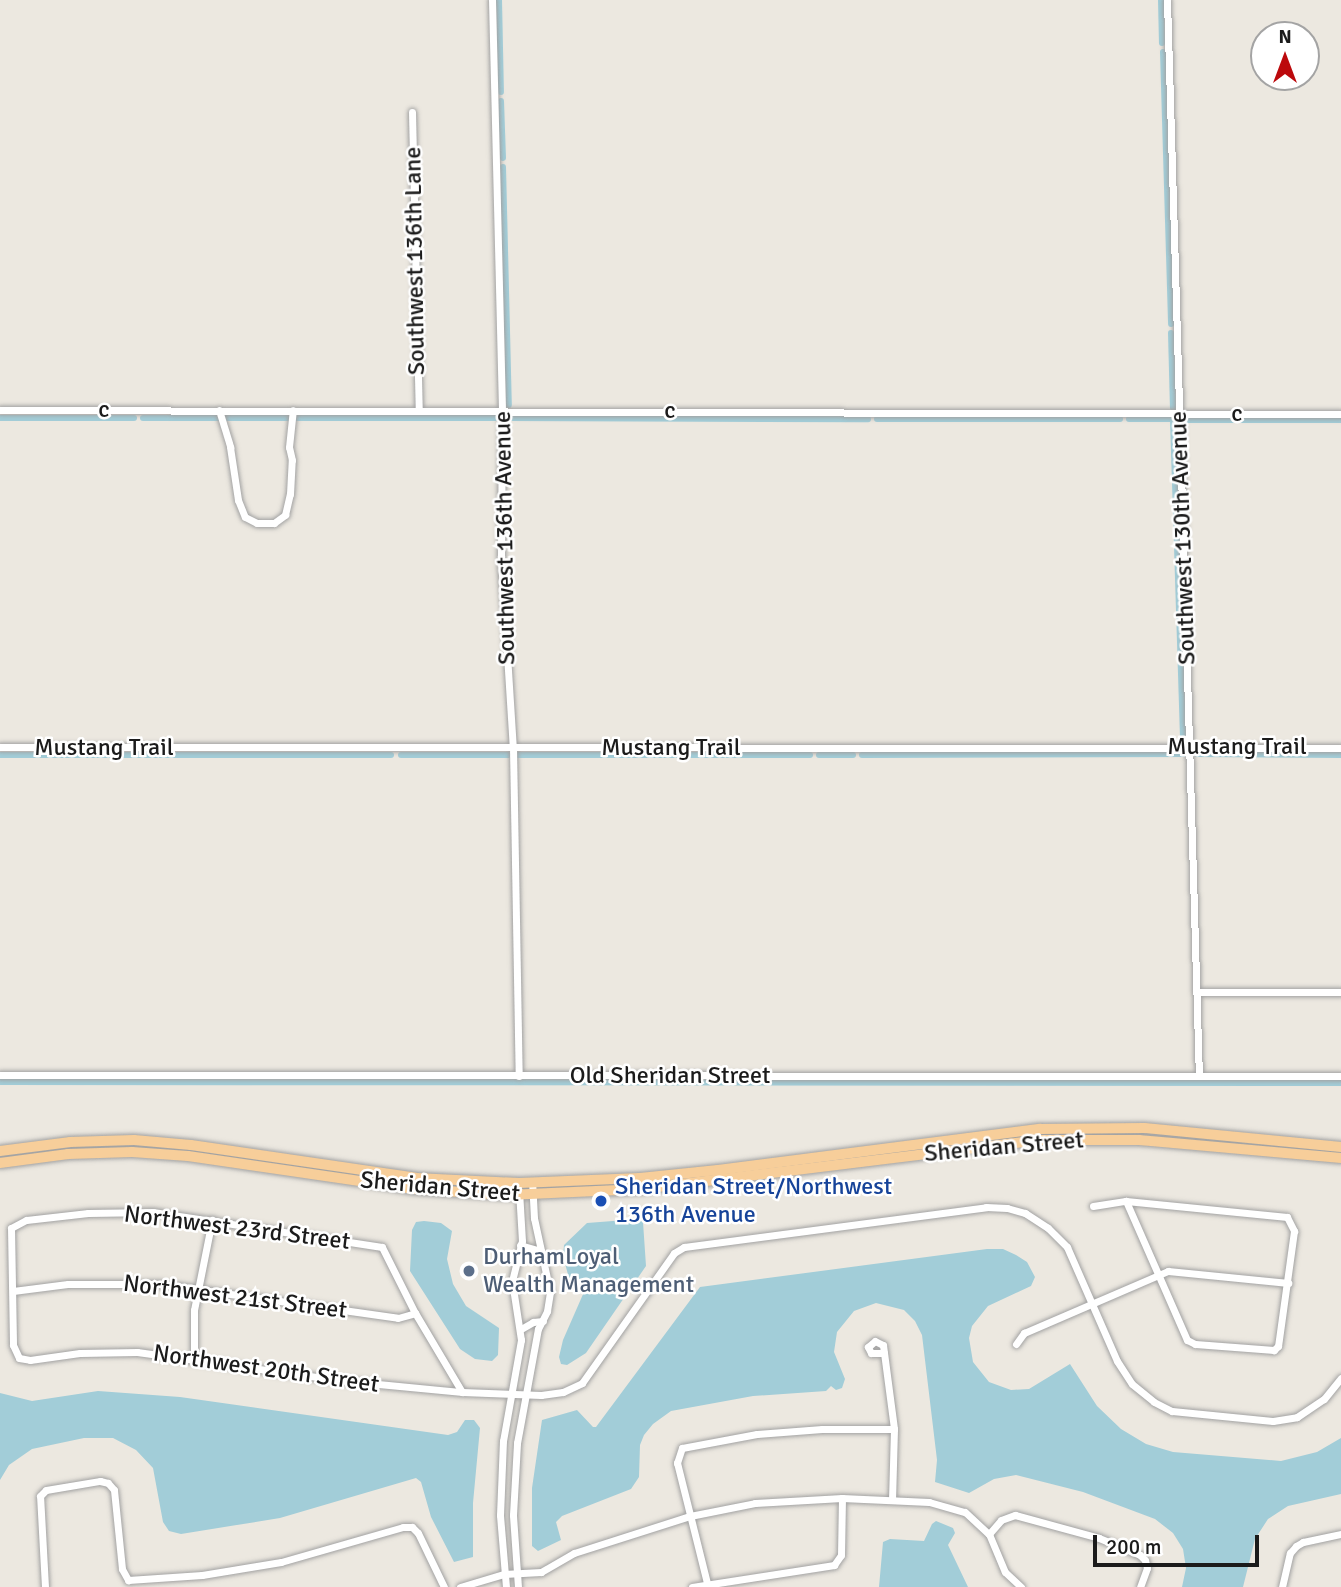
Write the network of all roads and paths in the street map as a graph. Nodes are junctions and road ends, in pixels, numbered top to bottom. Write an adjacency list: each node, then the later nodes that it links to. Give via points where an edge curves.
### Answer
1 (492, 0): 7 (street, Southwest 136th Avenue)
2 (1167, 0): 8 (street, Southwest 130th Avenue)
3 (412, 112): 5 (street, Southwest 136th Lane)
4 (0, 410): 6 (street, c)
5 (419, 410): 7 (street, c); 10 (street, c)
6 (220, 411): 10 (street, c); 10 (street, via 238,499 245,517 257,523 274,523 285,515 290,494)
7 (502, 411): 8 (street, c); 13 (street, Southwest 136th Avenue, via 500,559)
8 (1179, 414): 9 (street, c); 12 (street, Southwest 130th Avenue)
9 (1341, 414)
10 (292, 416)
11 (0, 747): 13 (street, Mustang Trail)
12 (1190, 747): 13 (street, Mustang Trail); 14 (street, Mustang Trail); 15 (street, Southwest 130th Avenue)
13 (513, 748): 18 (street, Southwest 136th Avenue)
14 (1341, 748)
15 (1197, 992): 16 (street); 19 (street, Southwest 130th Avenue)
16 (1341, 992)
17 (0, 1076): 18 (street, Old Sheridan Street)
18 (519, 1076): 19 (street, Old Sheridan Street)
19 (1199, 1076): 20 (street, Old Sheridan Street)
20 (1341, 1076)
21 (1341, 1147): 26 (main road, Sheridan Street, via 1144,1128 1040,1129)
22 (0, 1151): 25 (main road, Sheridan Street, via 134,1140)
23 (1341, 1158): 26 (main road, Sheridan Street, via 1139,1140 1038,1140 641,1189)
24 (0, 1163): 25 (main road, Sheridan Street, via 132,1152 415,1189)
25 (519, 1189): 26 (main road, Sheridan Street); 30 (street)
26 (532, 1189): 31 (street)
27 (1126, 1201): 28 (street); 32 (street); 33 (street, via 1281,1214 1291,1220 1294,1231)
28 (1093, 1206)
29 (212, 1220): 34 (street); 35 (street, Northwest 23rd Street, via 153,1212 26,1220 11,1228); 37 (street, Northwest 23rd Street, via 382,1247)
30 (520, 1245): 31 (street); 39 (street, via 512,1281)
31 (541, 1251): 38 (street, via 550,1292)
32 (1155, 1275): 33 (street, via 1168,1271); 33 (street, via 1187,1340 1273,1350 1278,1346); 36 (street)
33 (1288, 1283)
34 (199, 1289): 35 (street, Northwest 21st Street, via 120,1282); 37 (street, Northwest 21st Street, via 398,1318); 42 (street)
35 (13, 1291): 42 (street, Northwest 20th Street, via 13,1345 19,1358 137,1352)
36 (1093, 1302): 40 (street, via 1024,1333); 43 (street, via 1117,1361 1142,1395 1172,1411 1273,1421 1297,1417); 46 (street, via 1067,1247 1048,1227 1007,1208 684,1247 674,1253 582,1383 563,1392)
37 (415, 1313): 44 (street)
38 (543, 1321): 39 (street); 46 (street)
39 (521, 1329): 45 (street)
40 (1016, 1344)
41 (884, 1353): 47 (street)
42 (194, 1357): 44 (street, Northwest 20th Street, via 347,1381)
43 (1339, 1382)
44 (462, 1392): 45 (street, Northwest 20th Street)
45 (512, 1394): 46 (street); 54 (street, via 503,1441 500,1515)
46 (527, 1394): 53 (street, via 514,1468)
47 (894, 1429): 49 (street); 50 (street, via 757,1434 682,1448 677,1457)
48 (842, 1498): 49 (street); 50 (street, via 755,1503); 55 (street, via 838,1561 824,1569)
49 (892, 1499): 51 (street, via 947,1505 965,1512)
50 (690, 1516): 53 (street, via 575,1553 541,1572); 55 (street)
51 (989, 1534): 62 (street, via 1005,1572); 63 (street, via 1001,1520 1015,1515 1099,1538 1145,1560)
52 (1341, 1534): 64 (street, via 1296,1546)
53 (516, 1573): 54 (street); 60 (street)
54 (504, 1574): 58 (street); 59 (street)
55 (707, 1583): 61 (street)
56 (45, 1587): 57 (street, via 40,1496 46,1490 100,1481 114,1490 122,1569 128,1580 202,1575 281,1562 412,1527)
57 (444, 1587)
58 (460, 1587)
59 (506, 1587)
60 (518, 1587)
61 (692, 1587)
62 (1021, 1587)
63 (1140, 1587)
64 (1282, 1587)

